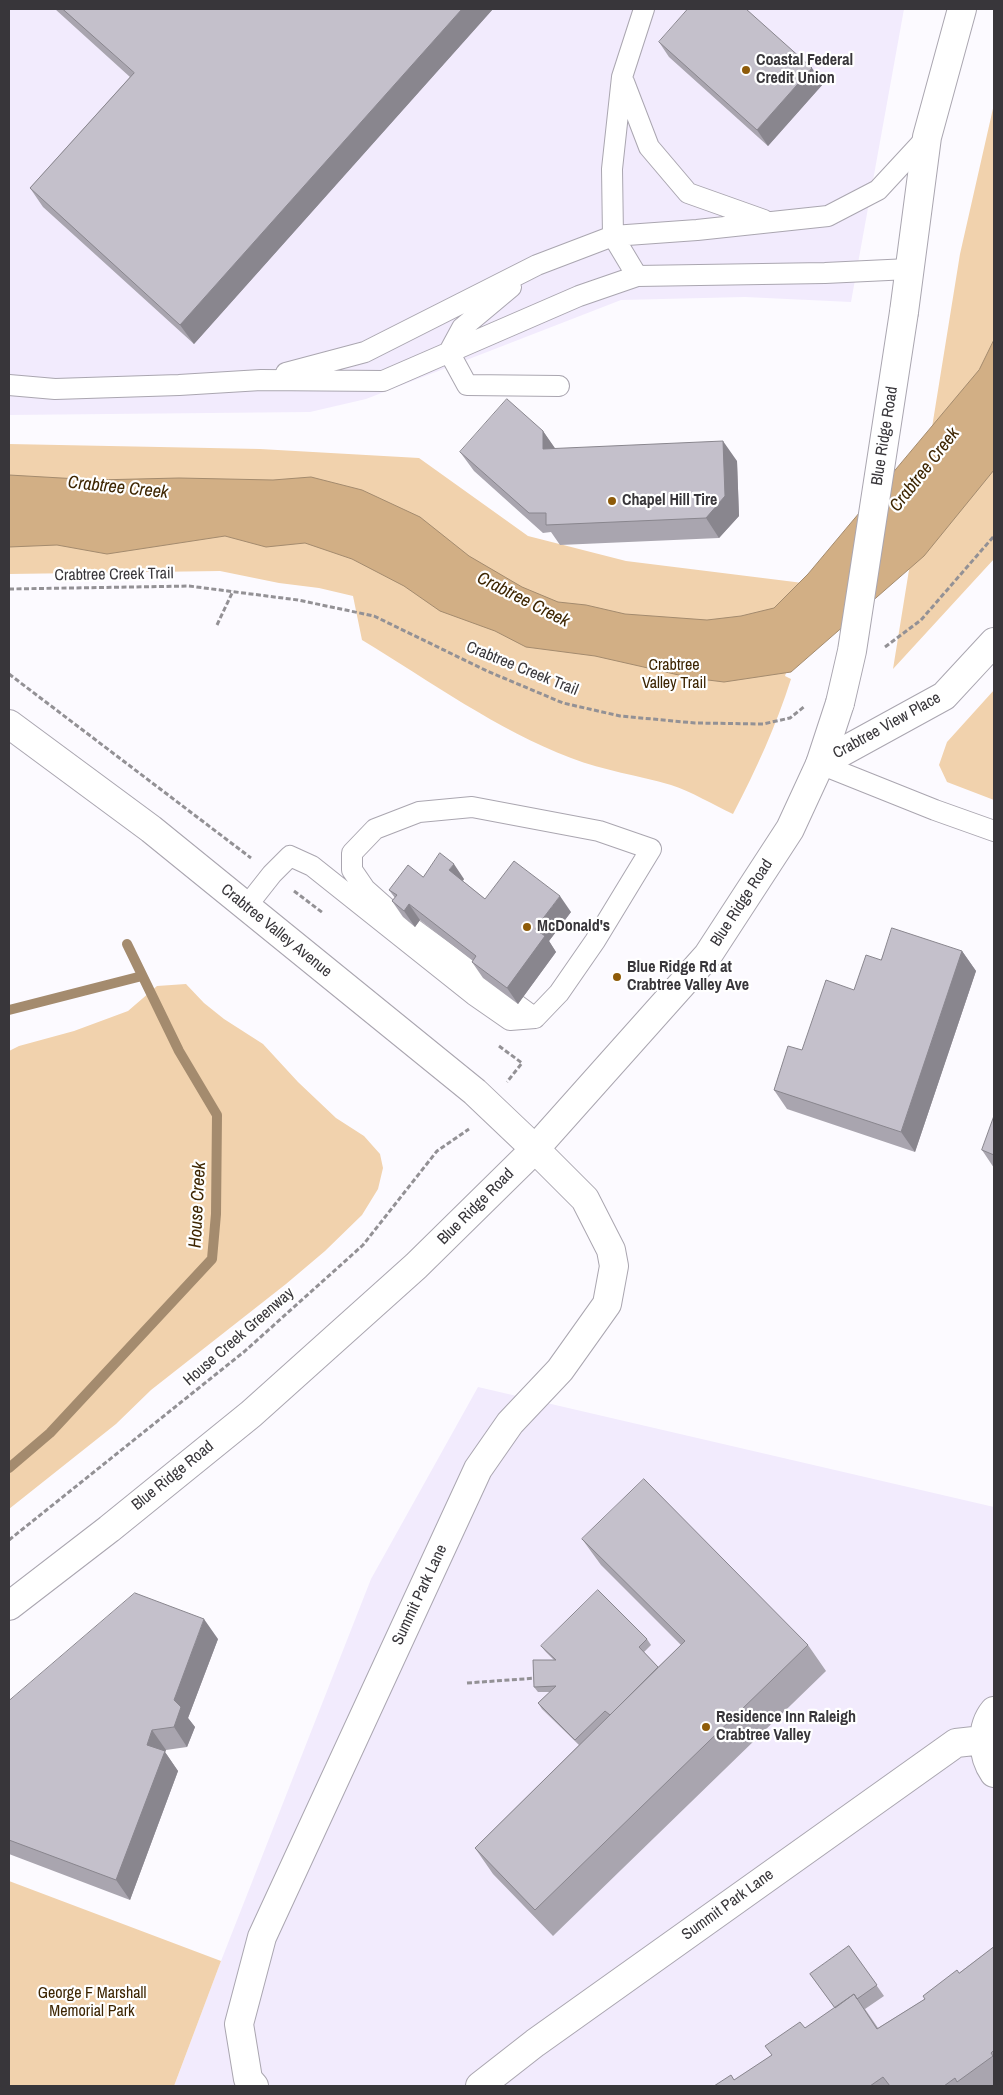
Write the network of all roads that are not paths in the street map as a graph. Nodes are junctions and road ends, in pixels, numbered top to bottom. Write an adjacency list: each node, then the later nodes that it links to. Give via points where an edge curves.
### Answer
1 (644, 9): 3 (lane)
2 (962, 9): 4 (street, Blue Ridge Road)
3 (622, 77): 5 (lane, via 649,147 688,192); 6 (lane, via 612,169)
4 (927, 137): 5 (lane, via 878,190 866,198 828,216); 8 (street, Blue Ridge Road)
5 (768, 222): 6 (lane)
6 (613, 236): 7 (lane); 9 (lane)
7 (537, 265): 10 (lane, via 462,328); 11 (lane, via 365,352)
8 (909, 269): 9 (lane); 16 (street, Blue Ridge Road, bridge, via 852,652)
9 (637, 276): 10 (lane, via 579,296)
10 (449, 352): 11 (lane, via 383,381); 13 (lane, via 467,385)
11 (261, 380): 12 (lane, via 55,389)
12 (9, 385)
13 (559, 386)
14 (994, 642): 16 (street, Crabtree View Place, via 944,696)
15 (9, 724): 18 (street, Crabtree Valley Avenue, via 151,829)
16 (820, 764): 17 (lane); 20 (street, Blue Ridge Road, via 790,829 708,955)
17 (994, 831)
18 (246, 907): 19 (lane, via 290,856 312,866 510,1020); 20 (street, Crabtree Valley Avenue, via 475,1092)
19 (536, 1018): 19 (lane, via 564,986 595,941 651,849 599,831 472,807 419,812 375,829 352,852 352,870 364,889)
20 (534, 1149): 21 (street, Blue Ridge Road, via 416,1266 251,1414); 25 (street, Summit Park Lane, via 585,1199 611,1250 614,1266 607,1304 560,1370 510,1423 478,1469 262,1937 239,2024 248,2079)
21 (9, 1606)
22 (994, 1711): 23 (street)
23 (983, 1740): 24 (street, via 988,1764); 26 (street, Summit Park Lane, via 956,1743 534,2043)
24 (994, 1773)
25 (254, 2086)
26 (480, 2086)

